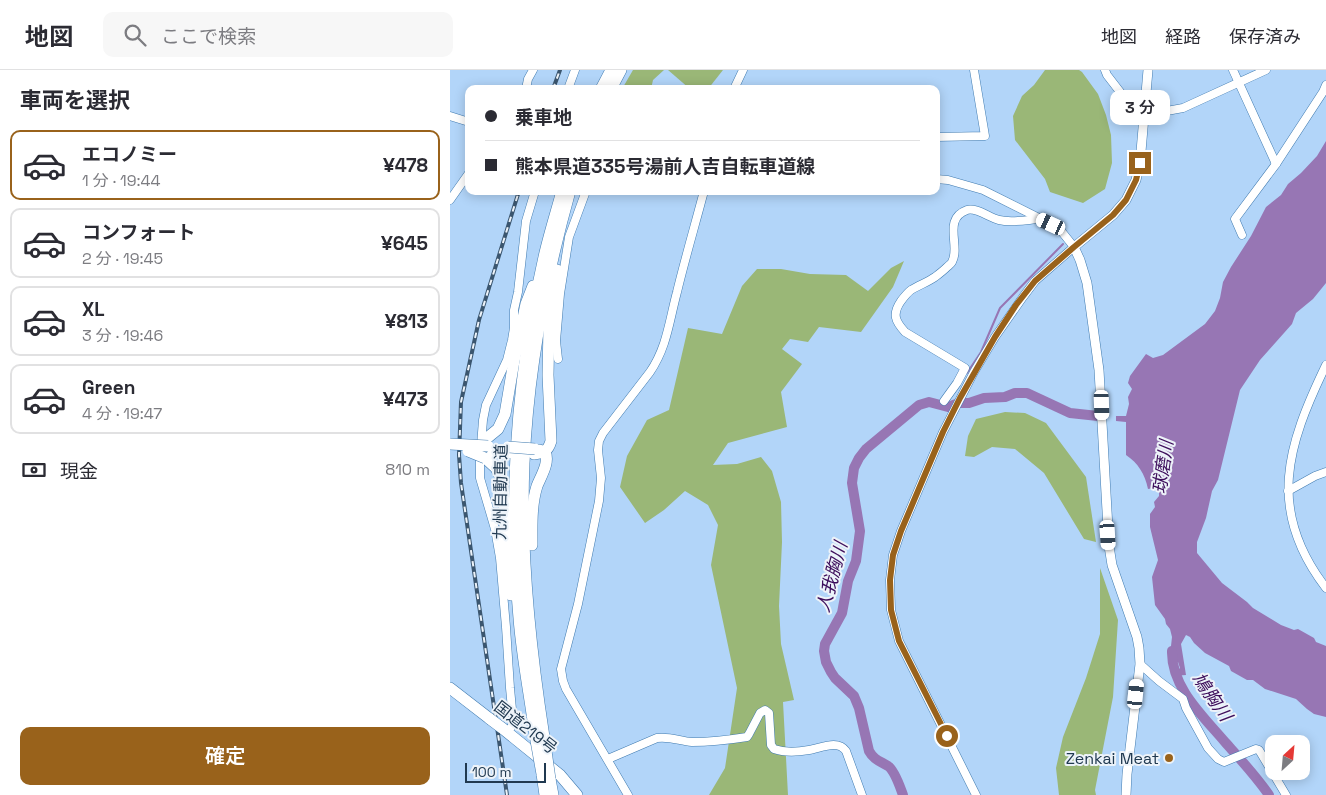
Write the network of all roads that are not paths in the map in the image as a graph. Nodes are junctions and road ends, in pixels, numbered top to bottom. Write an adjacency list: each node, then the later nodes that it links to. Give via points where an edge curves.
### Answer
1 (533, 70): 12 (street)
2 (575, 70): 13 (street)
3 (611, 70): 14 (highway)
4 (620, 70): 15 (highway)
5 (743, 70): 16 (street)
6 (974, 70): 21 (street, via 985,136)
7 (1105, 70): 18 (street, via 1124,97)
8 (1148, 70): 18 (main road)
9 (1233, 70): 11 (street)
10 (1266, 70): 11 (street)
11 (1239, 82): 18 (street, via 1183,108); 22 (street)
12 (527, 85)
13 (569, 85)
14 (604, 85)
15 (613, 85)
16 (736, 85)
17 (1326, 85): 22 (street)
18 (1145, 111): 34 (main road, via 1140,163 1126,200)
19 (450, 116): 20 (street)
20 (465, 121)
21 (940, 137)
22 (1276, 164): 33 (street, via 1235,219)
23 (465, 179): 31 (street)
24 (940, 179): 32 (street, via 983,190)
25 (534, 195): 51 (street, via 526,221 512,340 507,360 486,405 480,458 480,478 500,558 513,720 512,726)
26 (561, 195): 35 (highway, 九州自動車道)
27 (569, 195): 43 (highway, via 549,325 551,441 549,447)
28 (569, 195): 47 (highway, 九州自動車道, via 544,296 528,411 523,514)
29 (585, 195): 36 (street, via 569,237 560,294 556,341)
30 (703, 195): 53 (street, via 662,351 599,441 599,501 561,669 566,690)
31 (450, 200)
32 (1039, 218): 34 (street, via 1062,232); 38 (street, via 1000,220 974,209 959,214 954,227 953,261 934,278 906,294 898,307 895,316 904,332 966,368)
33 (1242, 234)
34 (1074, 247): 48 (main road, via 1087,283 1099,370 1108,546 1140,648); 60 (street, via 1035,281 974,372 943,432 893,555 891,610 899,641)
35 (544, 256): 42 (highway, via 526,304 506,414); 49 (highway, 九州自動車道, via 519,409 516,462 516,567)
36 (558, 359)
37 (1326, 365): 45 (street, via 1292,453)
38 (944, 402)
39 (450, 444): 40 (highway, bridge)
40 (468, 448): 41 (highway); 42 (highway, bridge)
41 (450, 449)
42 (487, 449): 43 (highway, bridge); 49 (highway, via 503,482 507,569)
43 (538, 452): 47 (highway, via 547,459 533,502)
44 (1326, 472): 45 (street)
45 (1288, 491): 46 (street, via 1289,508 1300,543)
46 (1326, 588)
47 (529, 619): 52 (highway, 九州自動車道)
48 (1140, 664): 61 (main road); 62 (street, via 1183,698 1208,748 1218,759 1224,762 1259,750)
49 (524, 668): 52 (highway, 九州自動車道)
50 (450, 688): 51 (highway, 国道219号, bridge)
51 (504, 730): 57 (highway, 国道219号, via 560,775)
52 (539, 736): 54 (highway, 九州自動車道, bridge)
53 (608, 759): 58 (street); 59 (street, via 657,738 721,742 747,737 764,710 769,713 774,749 791,752 830,745 844,747)
54 (546, 777): 55 (highway, 九州自動車道); 56 (highway, 九州自動車道)
55 (545, 795)
56 (553, 795)
57 (577, 795)
58 (628, 795)
59 (862, 795)
60 (976, 795)
61 (1126, 795)
62 (1286, 795)

